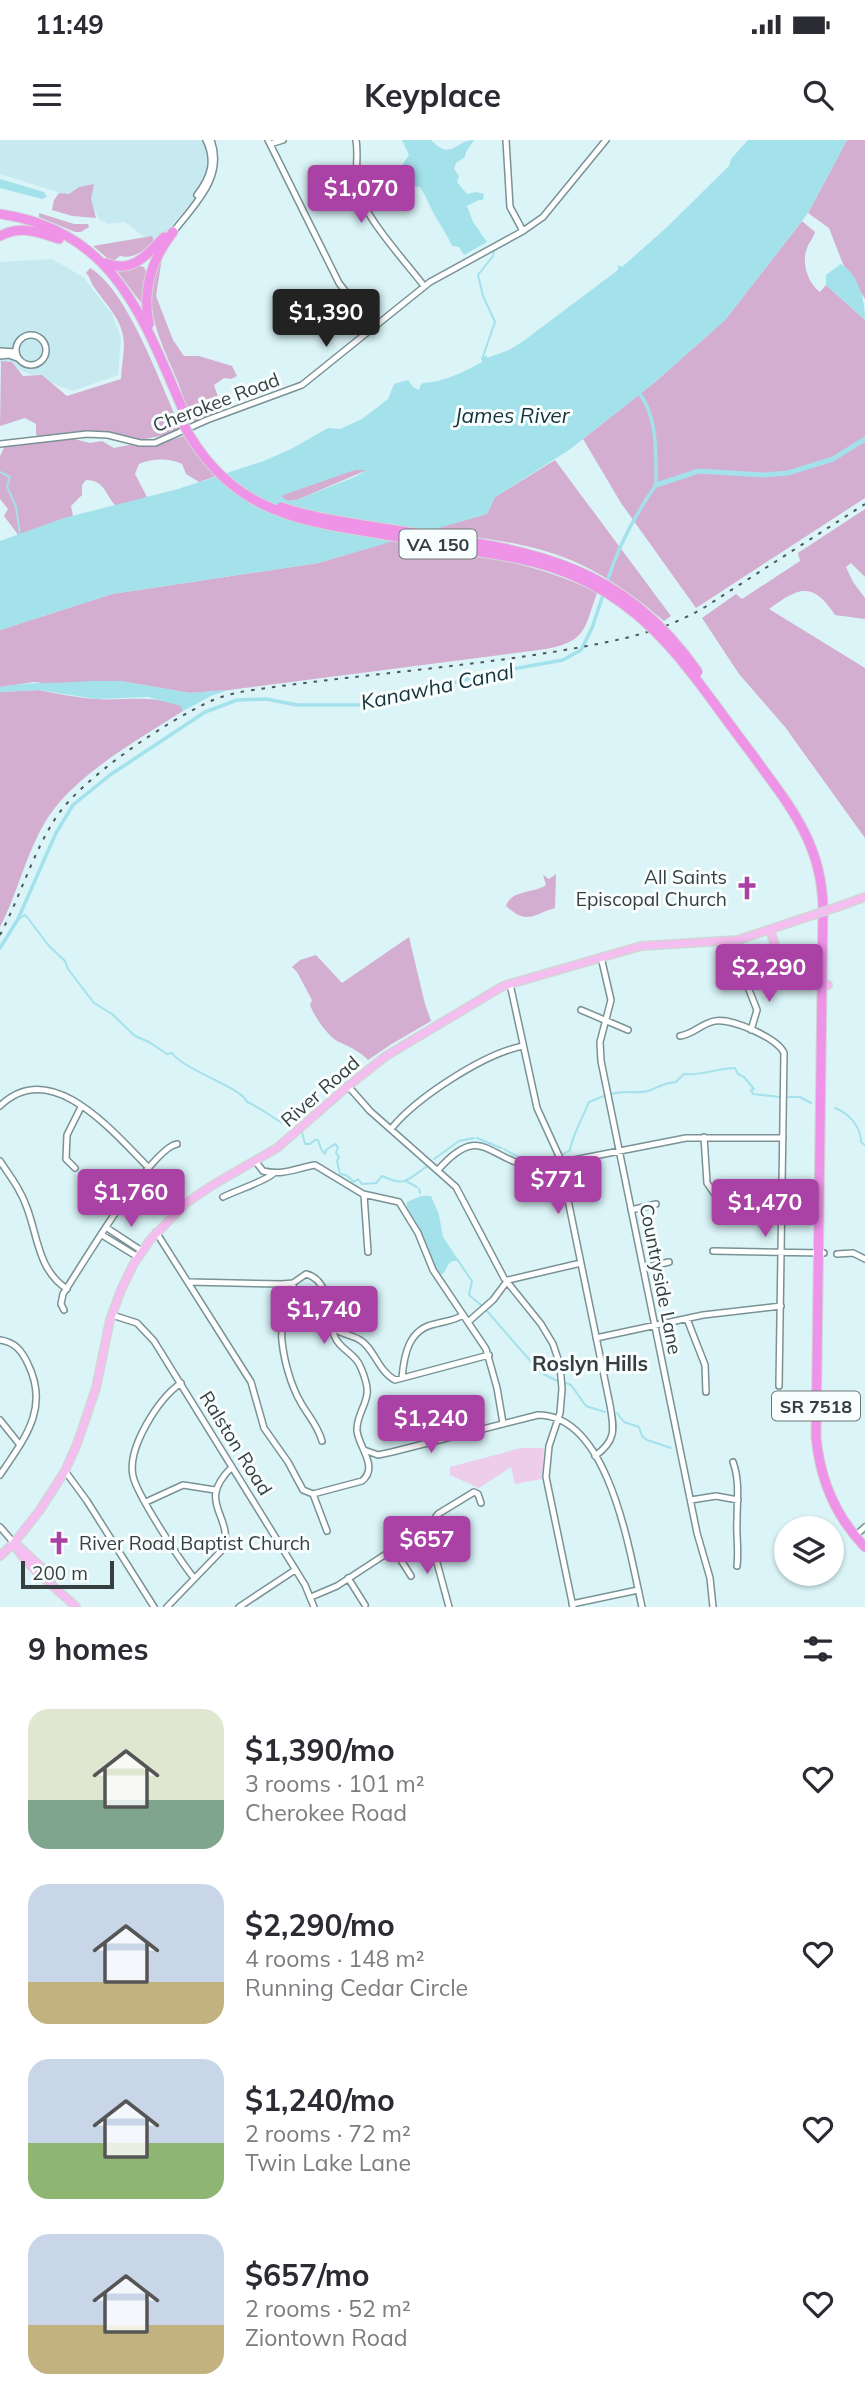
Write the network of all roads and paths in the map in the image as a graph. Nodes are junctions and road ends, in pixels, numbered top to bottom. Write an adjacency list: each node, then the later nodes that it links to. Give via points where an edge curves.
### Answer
1 (209, 140): 9 (street, via 209,177)
2 (284, 140): 6 (street)
3 (356, 140): 14 (street, via 360,197)
4 (506, 140): 10 (street, via 510,207)
5 (606, 140): 10 (street, Cherokee Road, via 550,210)
6 (269, 142): 15 (street, via 339,283)
7 (0, 212): 13 (highway, VA 150, via 65,235)
8 (0, 220): 12 (highway, VA 150)
9 (171, 231): 13 (highway, via 134,264 118,267); 19 (highway, via 155,260 147,291 150,326)
10 (523, 231): 14 (street, Cherokee Road)
11 (0, 236): 12 (highway, via 24,229)
12 (59, 239): 20 (highway, VA 150, via 99,267 124,297)
13 (100, 260): 19 (highway, VA 150, via 133,301)
14 (424, 286): 15 (street, Cherokee Road)
15 (373, 327): 21 (street, Cherokee Road, via 302,385 159,442 143,444 84,434)
16 (16, 352): 17 (street); 18 (street); 18 (street, via 18,341 27,335 44,341 47,351 39,363 29,365)
17 (0, 353): 18 (street)
18 (20, 360)
19 (166, 372): 20 (highway, VA 150)
20 (185, 421): 27 (highway, VA 150, bridge, via 198,449 216,470 264,506 307,521 520,559 568,573 635,612 696,674 789,804 811,844 823,893)
21 (0, 444)
22 (865, 897): 23 (main road, River Road, bridge)
23 (770, 930): 24 (main road, River Road, via 738,940 649,945); 27 (main road, via 792,977 801,983)
24 (601, 957): 26 (main road, River Road); 29 (street, Countryside Lane, via 610,996)
25 (744, 977): 31 (street, via 757,1010)
26 (510, 984): 33 (street); 34 (main road, River Road, via 409,1041)
27 (825, 985): 60 (highway, SR 7518)
28 (581, 1010): 29 (street)
29 (606, 1021): 30 (street); 41 (street, Countryside Lane, via 600,1055)
30 (628, 1030)
31 (751, 1030): 32 (street, via 718,1020); 39 (street, via 783,1049)
32 (680, 1036)
33 (523, 1046): 37 (street, via 496,1054 458,1077 411,1108); 44 (street, via 537,1108)
34 (348, 1086): 37 (street); 43 (main road, River Road)
35 (0, 1106): 36 (street, via 19,1092 40,1088 56,1091)
36 (81, 1107): 45 (street, via 103,1122); 46 (street, via 66,1140 66,1159)
37 (391, 1129): 47 (street)
38 (704, 1137): 39 (street); 41 (street); 49 (street, via 709,1189)
39 (783, 1138): 59 (street)
40 (177, 1144): 45 (street)
41 (619, 1151): 44 (street); 53 (street, Countryside Lane)
42 (0, 1161): 70 (street, via 22,1195 42,1260)
43 (256, 1161): 48 (street, via 263,1171); 55 (main road, River Road, via 192,1198)
44 (560, 1164): 47 (street, via 525,1165 475,1145 456,1151); 65 (street)
45 (148, 1167): 54 (street)
46 (75, 1168)
47 (438, 1170): 67 (street, via 462,1197)
48 (274, 1173): 50 (street, via 315,1165); 51 (street)
49 (732, 1194)
50 (364, 1195): 58 (street); 74 (street, via 401,1204 433,1270)
51 (223, 1197)
52 (656, 1204): 53 (street)
53 (631, 1210): 66 (street, Countryside Lane)
54 (107, 1228): 56 (street); 61 (street)
55 (156, 1232): 61 (main road, River Road); 68 (street)
56 (102, 1235): 61 (street); 70 (street)
57 (713, 1251): 59 (street)
58 (368, 1252)
59 (782, 1252): 60 (street); 71 (street)
60 (821, 1253): 106 (highway, SR 7518, via 817,1454 831,1499)
61 (140, 1254): 73 (main road, River Road)
62 (837, 1254): 63 (street, via 853,1253)
63 (865, 1259)
64 (669, 1262): 66 (street)
65 (581, 1264): 67 (street); 79 (street)
66 (643, 1268): 78 (street, Countryside Lane)
67 (506, 1281): 76 (street); 86 (street, via 553,1344 562,1383)
68 (189, 1282): 69 (street); 98 (street, via 251,1382 264,1428 303,1490)
69 (293, 1283): 77 (street, via 305,1275 315,1278 327,1299); 89 (street, via 294,1298 282,1342 296,1394)
70 (66, 1289): 72 (street, via 61,1301)
71 (781, 1306): 75 (street); 84 (street)
72 (64, 1310)
73 (112, 1315): 83 (street, Ralston Road, via 144,1329); 95 (main road, River Road, via 96,1388)
74 (463, 1315): 76 (street); 82 (street, via 414,1334)
75 (687, 1319): 78 (street); 85 (street, via 705,1365)
76 (468, 1322): 81 (street)
77 (331, 1325): 82 (street, via 363,1342 390,1377); 91 (street, via 338,1343 361,1368 367,1394 357,1427)
78 (654, 1325): 79 (street); 99 (street, Countryside Lane)
79 (596, 1338): 92 (street, via 613,1432 609,1444)
80 (0, 1340): 90 (street, via 18,1348 32,1370 36,1398 31,1427)
81 (489, 1355): 82 (street); 88 (street)
82 (402, 1378)
83 (181, 1383): 94 (street, Ralston Road); 101 (street, via 148,1421 134,1458 133,1477)
84 (779, 1386)
85 (706, 1392)
86 (559, 1419): 88 (street, via 538,1415); 92 (street); 119 (street, via 548,1454 547,1485)
87 (0, 1420): 90 (street)
88 (503, 1423): 91 (street, via 378,1455)
89 (322, 1441)
90 (20, 1445): 96 (street)
91 (364, 1450): 98 (street, via 369,1467 363,1480)
92 (594, 1456): 116 (street, via 616,1495)
93 (733, 1462): 100 (street)
94 (232, 1467): 97 (street); 112 (street, Ralston Road)
95 (65, 1471): 107 (main road, River Road); 121 (street)
96 (0, 1475)
97 (215, 1490): 101 (street, via 183,1485); 114 (street, via 226,1544)
98 (313, 1494): 104 (street)
99 (691, 1500): 100 (street, via 716,1496); 127 (street, Countryside Lane)
100 (738, 1500): 111 (street)
101 (146, 1502): 114 (street)
102 (481, 1503): 105 (street, via 474,1492 438,1514)
103 (0, 1527): 107 (street)
104 (327, 1531)
105 (425, 1531): 109 (street); 125 (street)
106 (861, 1533): 108 (highway, SR 7518)
107 (14, 1543): 110 (main road, River Road); 120 (main road)
108 (865, 1547)
109 (394, 1549): 113 (street); 115 (street)
110 (0, 1556)
111 (737, 1566)
112 (296, 1570): 117 (street, Ralston Road); 123 (street)
113 (411, 1576)
114 (194, 1578): 122 (street)
115 (348, 1578): 117 (street); 118 (street)
116 (638, 1590): 119 (street); 126 (street)
117 (311, 1597): 124 (street, Ralston Road)
118 (365, 1605)
119 (573, 1605)
120 (76, 1607)
121 (155, 1607)
122 (167, 1607)
123 (239, 1607)
124 (314, 1607)
125 (449, 1607)
126 (642, 1607)
127 (713, 1607)

